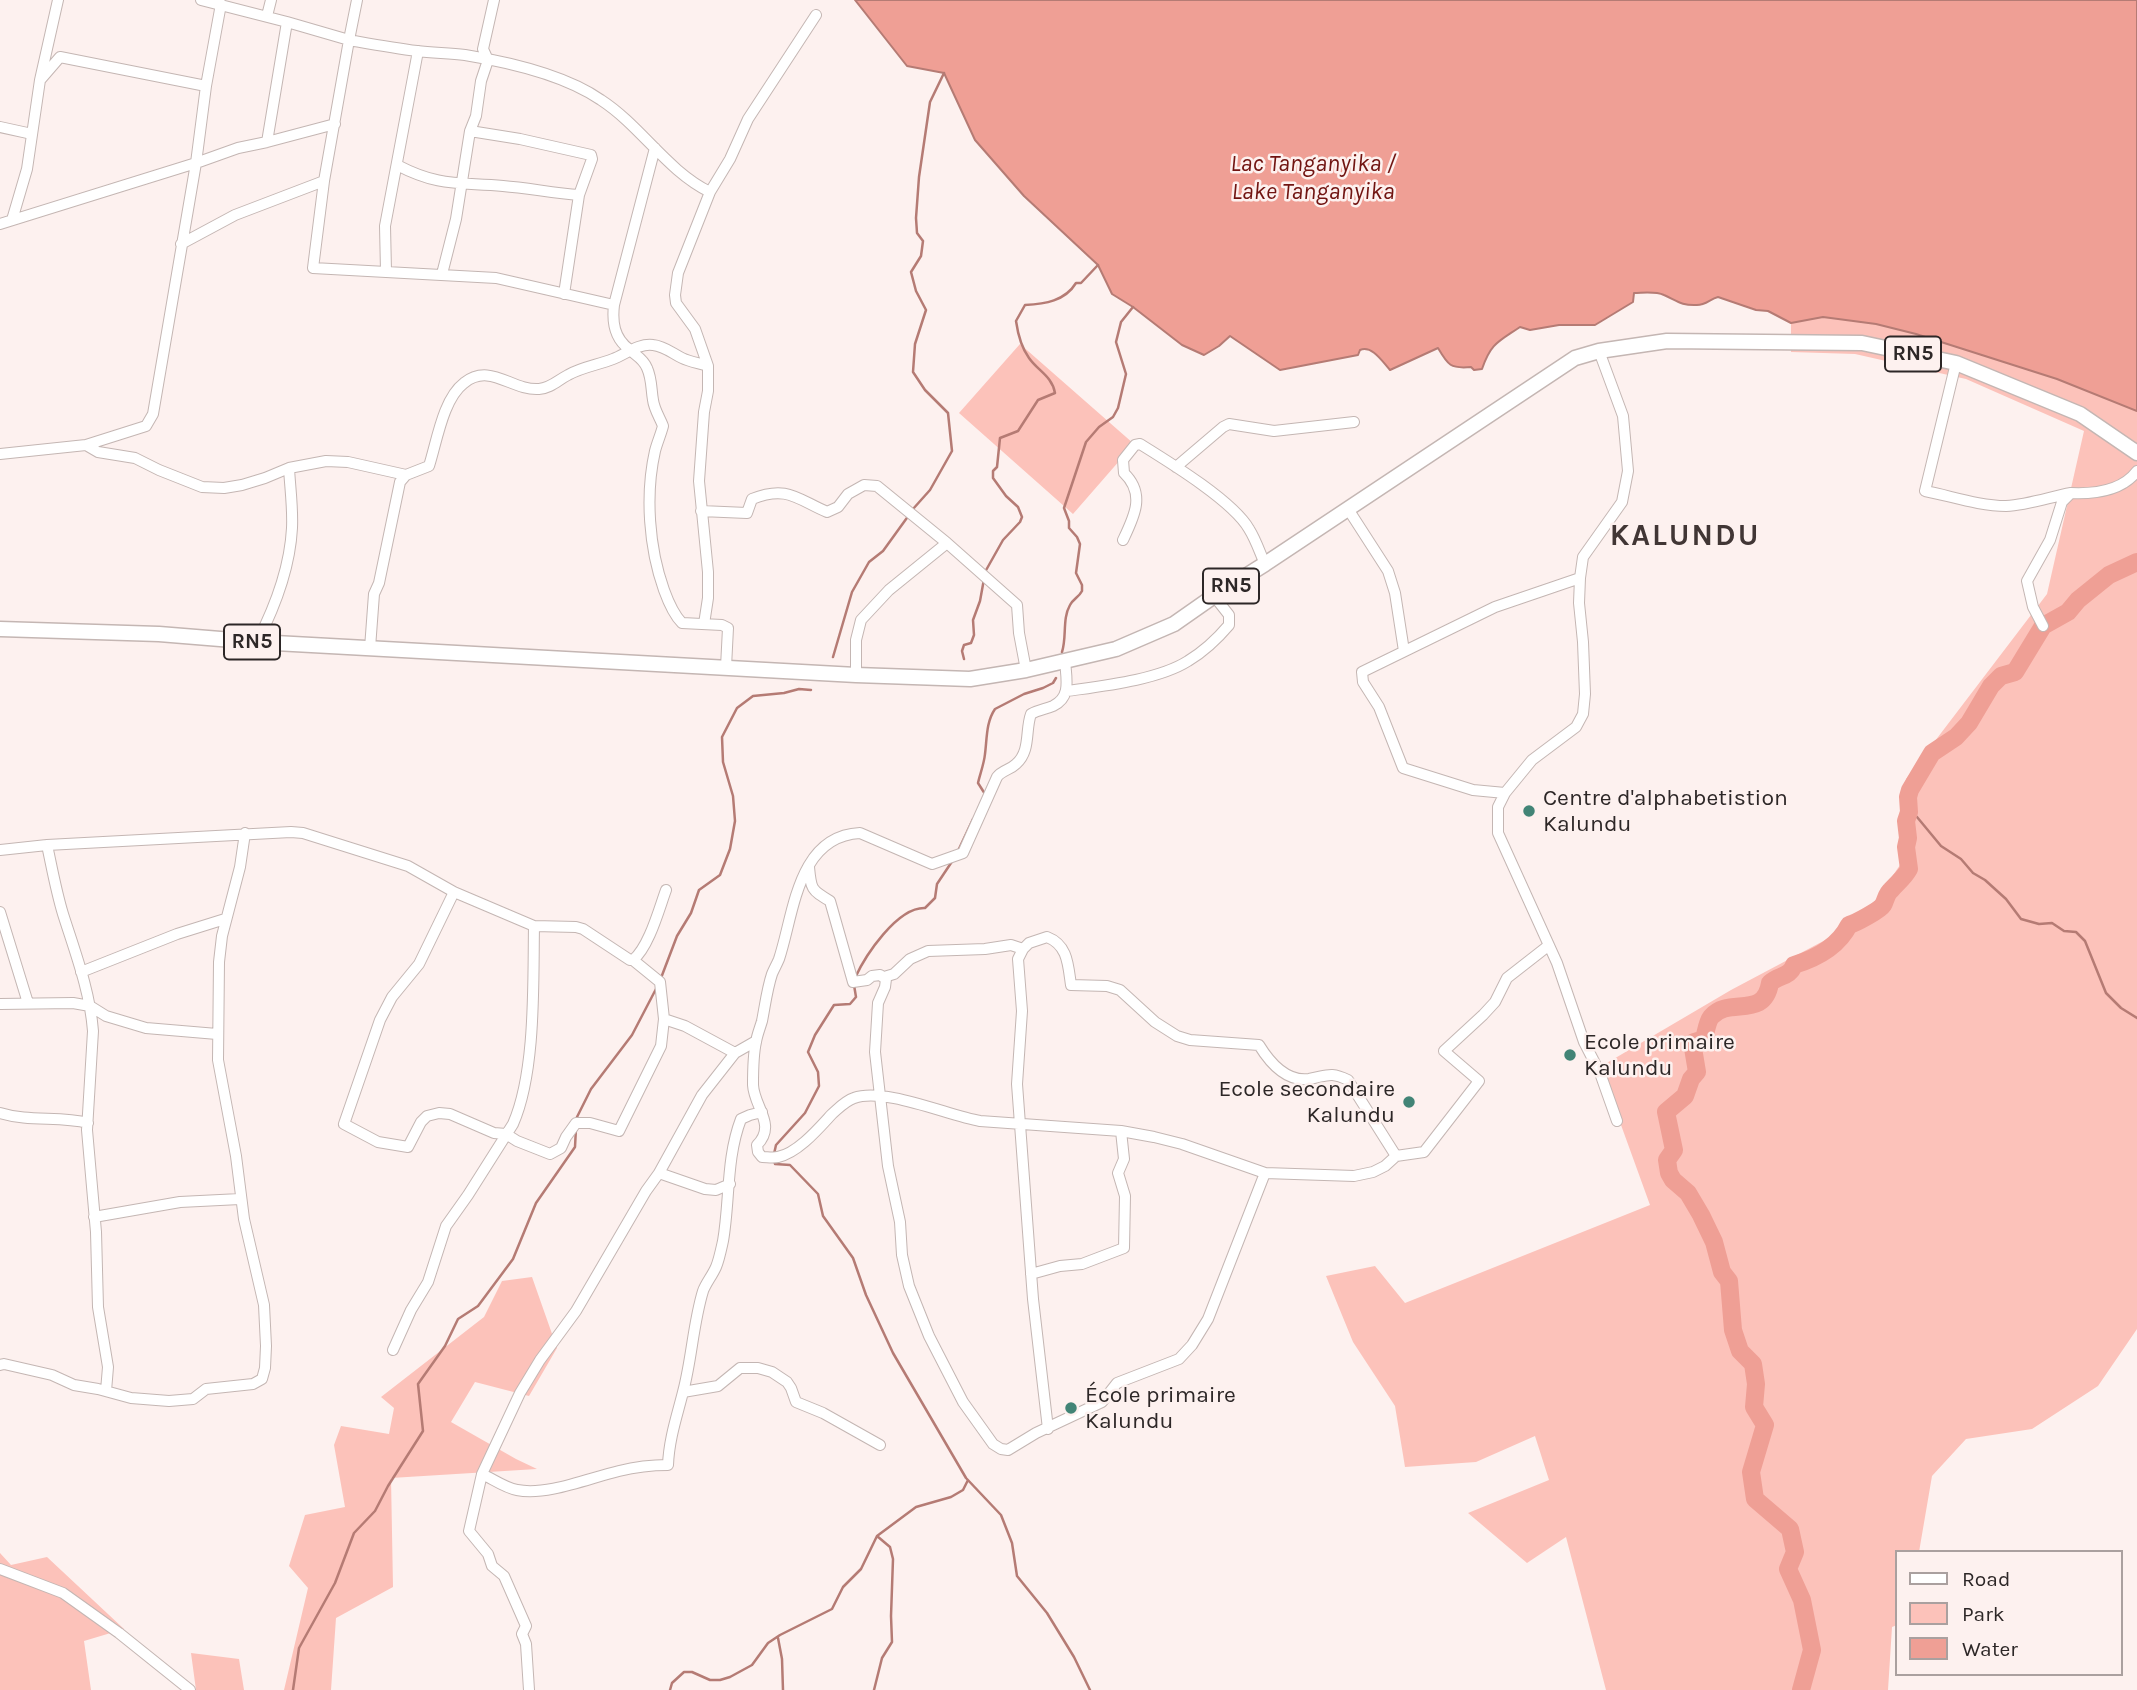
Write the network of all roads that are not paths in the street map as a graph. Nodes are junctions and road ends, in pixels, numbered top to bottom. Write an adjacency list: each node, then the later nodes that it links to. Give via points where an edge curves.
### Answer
1 (58, 0): 13 (street)
2 (201, 0): 6 (street)
3 (271, 0): 8 (street)
4 (357, 0): 10 (street)
5 (494, 0): 12 (street, via 483,49)
6 (222, 4): 8 (street); 14 (street)
7 (816, 15): 25 (street, via 748,119)
8 (267, 16): 9 (street)
9 (287, 22): 10 (street); 19 (street)
10 (349, 40): 11 (street); 15 (street)
11 (418, 51): 12 (street); 22 (street)
12 (488, 60): 17 (street); 20 (street, via 545,73 598,97)
13 (40, 80): 14 (street, via 60,57); 18 (street)
14 (206, 86): 21 (street)
15 (335, 124): 19 (street); 23 (street)
16 (0, 127): 18 (street)
17 (470, 131): 24 (street); 26 (street, via 592,155)
18 (32, 134): 27 (street)
19 (267, 142): 21 (street)
20 (655, 148): 25 (street, via 681,174); 33 (street)
21 (196, 163): 27 (street); 29 (street)
22 (397, 165): 24 (street, via 439,182); 30 (street, via 386,226)
23 (324, 181): 29 (street, via 235,215); 30 (street, via 313,268)
24 (461, 184): 26 (street); 31 (street)
25 (710, 192): 37 (street, via 678,273 675,295 695,329)
26 (579, 195): 32 (street)
27 (12, 220): 28 (street)
28 (0, 224)
29 (181, 244): 39 (street, via 153,414 146,426)
30 (386, 271): 31 (street)
31 (442, 274): 32 (street, via 496,278)
32 (564, 294): 33 (street)
33 (614, 305): 34 (street, via 616,335)
34 (630, 351): 37 (street, via 650,344); 45 (street, via 542,389 526,389 486,374 476,376 452,396 429,466); 54 (street, via 646,365 663,426 650,498 657,569 678,620)
35 (1599, 351): 36 (highway, RN5, via 1667,341 1862,343); 47 (highway, RN5, via 1575,358); 52 (street, via 1623,416 1628,471 1622,502 1583,557)
36 (1956, 363): 40 (highway, RN5, via 2080,414); 46 (street, via 1925,491 2008,506)
37 (708, 366): 48 (street, via 699,473)
38 (1354, 422): 43 (street, via 1274,431 1229,424)
39 (86, 445): 41 (street); 42 (street, via 98,452 135,458 202,487 242,485)
40 (2137, 453)
41 (0, 454)
42 (289, 467): 45 (street, via 336,461); 57 (street, via 290,542 283,577)
43 (1176, 467): 49 (street, via 1138,444 1123,460 1138,506); 51 (street, via 1244,522)
44 (2137, 471): 46 (street, via 2116,487 2090,494)
45 (406, 475): 58 (street, via 397,489 374,594)
46 (2071, 493): 55 (street, via 2062,502 2050,540 2027,582)
47 (1348, 509): 51 (highway, RN5); 59 (street, via 1388,571)
48 (701, 510): 50 (street, via 747,513 752,499 776,493 795,495 827,512 864,485 877,486); 54 (street, via 708,572)
49 (1123, 540)
50 (947, 543): 62 (street, via 1017,606); 63 (street, via 889,590 861,620)
51 (1265, 564): 53 (highway, RN5)
52 (1580, 578): 59 (street, via 1495,607); 65 (street, via 1583,714 1576,727 1532,760)
53 (1214, 596): 60 (highway, RN5, via 1174,624 1141,639); 64 (street, via 1229,615 1229,625 1188,662 1134,680)
54 (704, 624): 61 (street, via 728,628)
55 (2043, 626)
56 (0, 629): 57 (highway, RN5)
57 (257, 642): 58 (highway, RN5)
58 (370, 648): 61 (highway, RN5)
59 (1404, 651): 65 (street, via 1362,673 1404,768 1473,790)
60 (1065, 660): 62 (highway, RN5); 64 (street)
61 (726, 667): 63 (highway, RN5)
62 (1026, 670): 63 (highway, RN5, via 970,679)
63 (856, 675)
64 (1067, 691): 69 (street, via 1062,701 1031,714 1020,759 997,777 963,853 932,864 860,834 839,837)
65 (1505, 793): 75 (street, via 1498,807 1498,833)
66 (245, 833): 67 (street); 71 (street, via 303,834 408,866); 73 (street)
67 (47, 845): 68 (street); 78 (street)
68 (0, 849)
69 (809, 864): 79 (street, via 811,886 830,901 853,982); 85 (street, via 772,973)
70 (666, 890): 77 (street)
71 (454, 892): 74 (street); 94 (street, via 419,964 380,1020 344,1124 378,1142 408,1147 421,1122 439,1113)
72 (0, 912): 80 (street)
73 (225, 919): 78 (street); 84 (street)
74 (534, 926): 77 (street, via 583,929); 94 (street, via 526,1073 518,1113)
75 (1548, 946): 90 (street); 95 (street, via 1507,978 1495,1002 1444,1051 1479,1081 1424,1152)
76 (1023, 949): 79 (street, via 928,951); 92 (street, via 1018,959); 95 (street, via 1038,939 1055,940 1064,950 1071,985 1120,990 1155,1022 1181,1038 1259,1045 1275,1067 1290,1076 1307,1079 1335,1073 1348,1080)
77 (634, 960): 83 (street, via 660,982)
78 (81, 972): 82 (street)
79 (884, 977): 87 (street, via 876,1015)
80 (28, 1003): 81 (street); 82 (street)
81 (0, 1004)
82 (90, 1006): 84 (street, via 146,1028); 91 (street)
83 (664, 1019): 86 (street); 94 (street, via 661,1046 619,1131 576,1123 561,1148 550,1154)
84 (217, 1034): 99 (street)
85 (756, 1041): 86 (street); 88 (street, via 753,1085)
86 (735, 1053): 96 (street, via 702,1095)
87 (879, 1096): 88 (street, via 845,1102 807,1140 778,1157 762,1157 758,1152 767,1127); 92 (street, via 957,1117); 106 (street, via 902,1255 929,1336 963,1402 993,1444 1008,1450)
88 (762, 1112): 98 (street, via 741,1119 732,1146)
89 (0, 1113): 91 (street)
90 (1617, 1121)
91 (88, 1123): 100 (street)
92 (1021, 1124): 93 (street); 101 (street)
93 (1121, 1131): 97 (street, via 1182,1144); 101 (street, via 1124,1159 1118,1173 1125,1196 1124,1248 1082,1264)
94 (506, 1134): 102 (street, via 446,1227 428,1282)
95 (1396, 1156): 97 (street, via 1373,1172 1354,1176)
96 (659, 1173): 98 (street, via 705,1189); 108 (street, via 576,1311 520,1393)
97 (1265, 1173): 106 (street, via 1208,1319 1192,1345 1179,1359 1117,1383 1102,1402)
98 (730, 1184): 105 (street, via 723,1241 704,1288)
99 (240, 1199): 100 (street, via 180,1202); 104 (street, via 266,1325 262,1379 206,1389 193,1399 169,1401)
100 (94, 1217): 104 (street, via 97,1307 108,1367)
101 (1031, 1274): 106 (street)
102 (393, 1350)
103 (0, 1365): 104 (street)
104 (106, 1391)
105 (683, 1392): 107 (street, via 718,1386 740,1368 764,1369 787,1382 796,1402); 108 (street, via 668,1465 621,1470 535,1491 516,1490)
106 (1048, 1429)
107 (880, 1445)
108 (482, 1474): 111 (street, via 469,1531 504,1576 526,1626 522,1633)
109 (0, 1569): 110 (street, via 62,1594)
110 (190, 1690)
111 (529, 1690)

